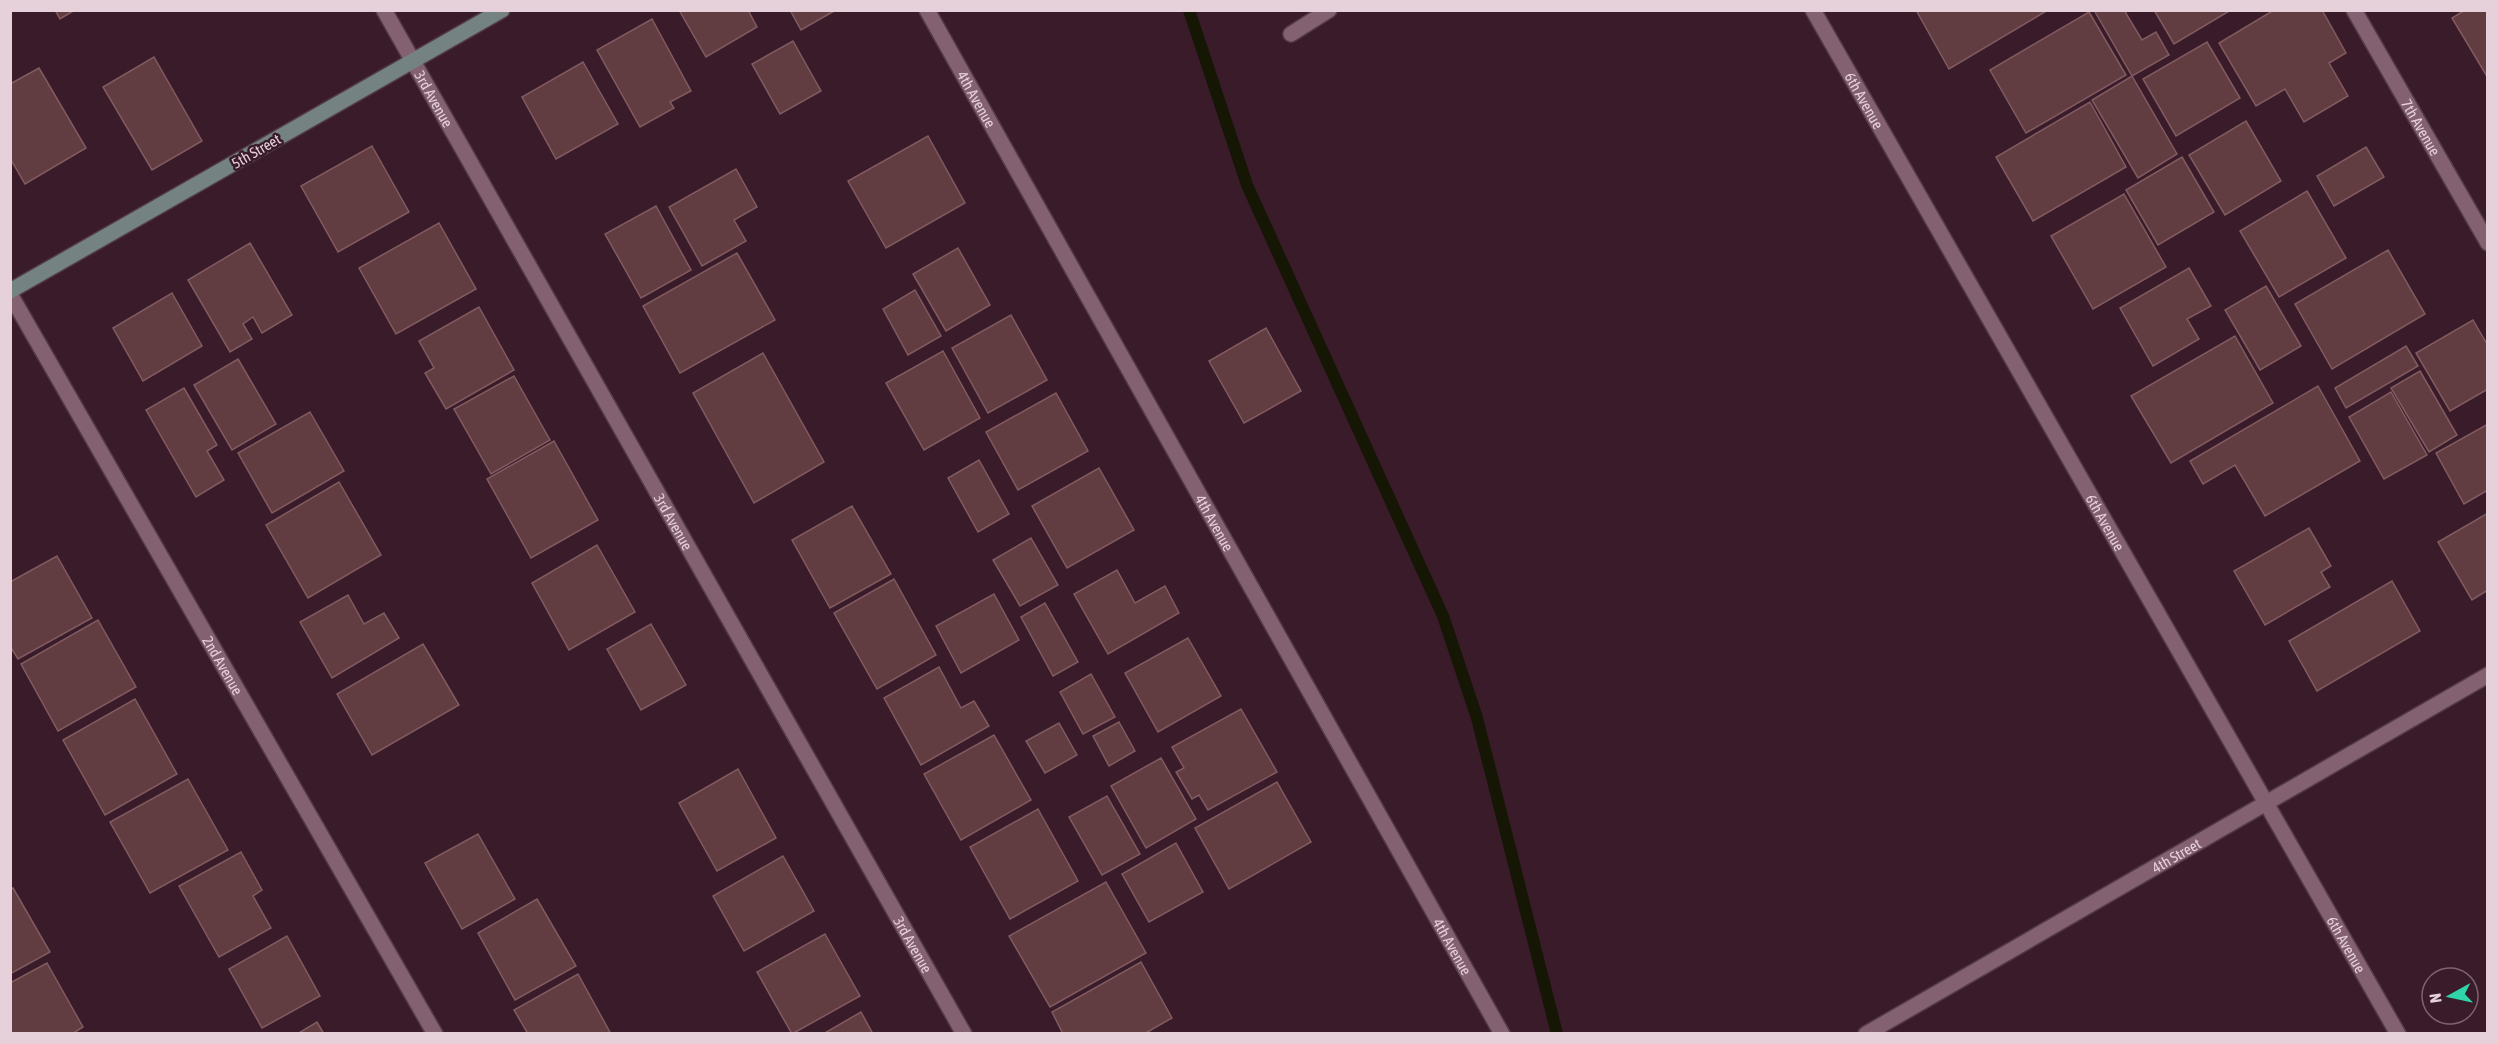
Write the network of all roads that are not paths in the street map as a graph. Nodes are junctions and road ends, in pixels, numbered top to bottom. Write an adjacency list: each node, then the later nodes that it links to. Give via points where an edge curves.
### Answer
1 (384, 10): 8 (street, 3rd Avenue)
2 (502, 10): 8 (street, 5th Street)
3 (927, 10): 15 (street, 4th Avenue)
4 (1329, 10): 7 (street)
5 (1813, 10): 12 (street, 6th Avenue)
6 (2354, 10): 9 (street, 7th Avenue)
7 (1292, 34)
8 (414, 62): 10 (street, 5th Street); 14 (street, 3rd Avenue)
9 (2487, 243)
10 (10, 293): 13 (street, 2nd Avenue)
11 (2487, 675): 12 (street, 4th Street)
12 (2265, 803): 16 (street, 4th Street); 17 (street, 6th Avenue)
13 (435, 1034)
14 (964, 1034)
15 (1502, 1034)
16 (1866, 1034)
17 (2398, 1034)

